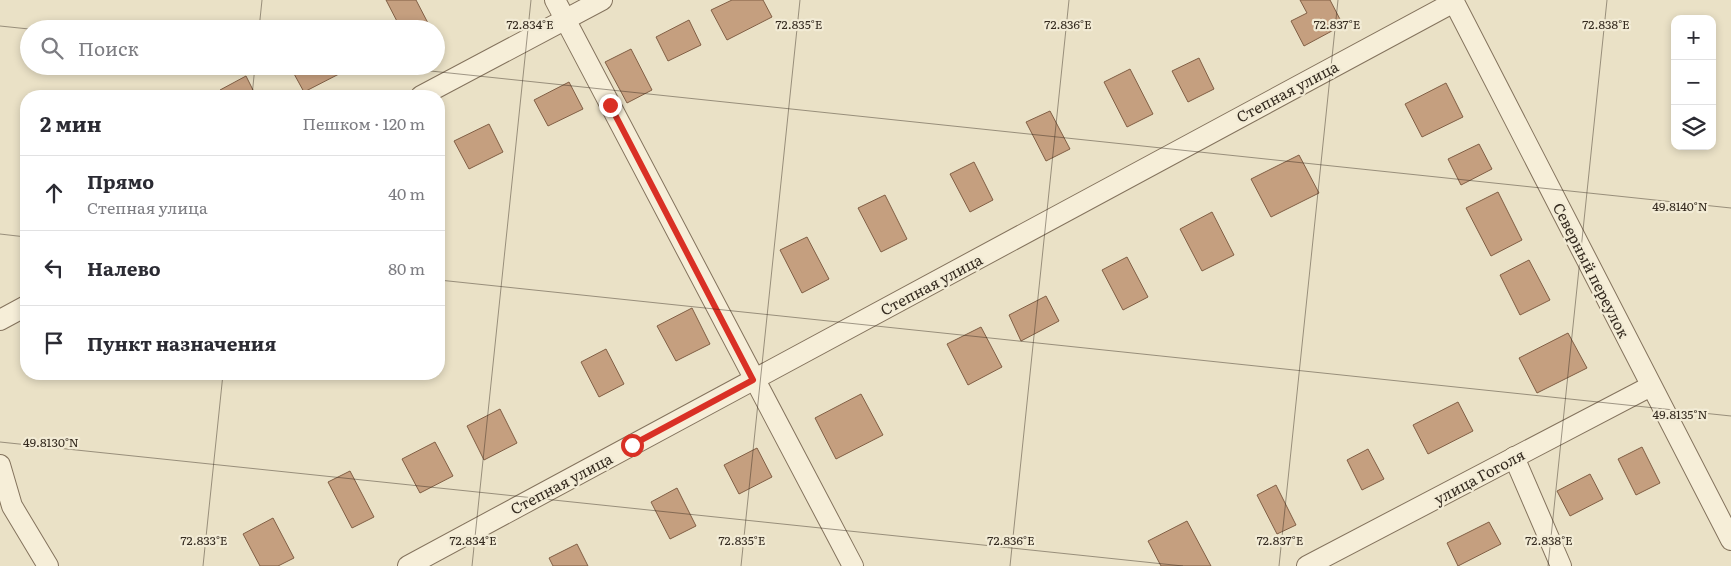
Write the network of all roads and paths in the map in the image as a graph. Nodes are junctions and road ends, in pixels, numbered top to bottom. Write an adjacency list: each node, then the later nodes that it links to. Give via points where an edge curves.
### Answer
1 (555, 0): 4 (street)
2 (602, 0): 4 (street)
3 (1453, 1): 8 (street, Степная улица); 9 (street, Северный переулок)
4 (565, 20): 5 (street); 8 (street)
5 (432, 90)
6 (20, 309): 7 (street)
7 (0, 320)
8 (753, 380): 14 (street, Степная улица); 15 (street)
9 (1651, 386): 10 (street, улица Гоголя); 12 (street, Северный переулок)
10 (1514, 457): 16 (street, улица Гоголя); 17 (street)
11 (0, 465): 13 (street, via 12,506)
12 (1731, 540)
13 (48, 566)
14 (408, 566)
15 (853, 566)
16 (1307, 566)
17 (1561, 566)

